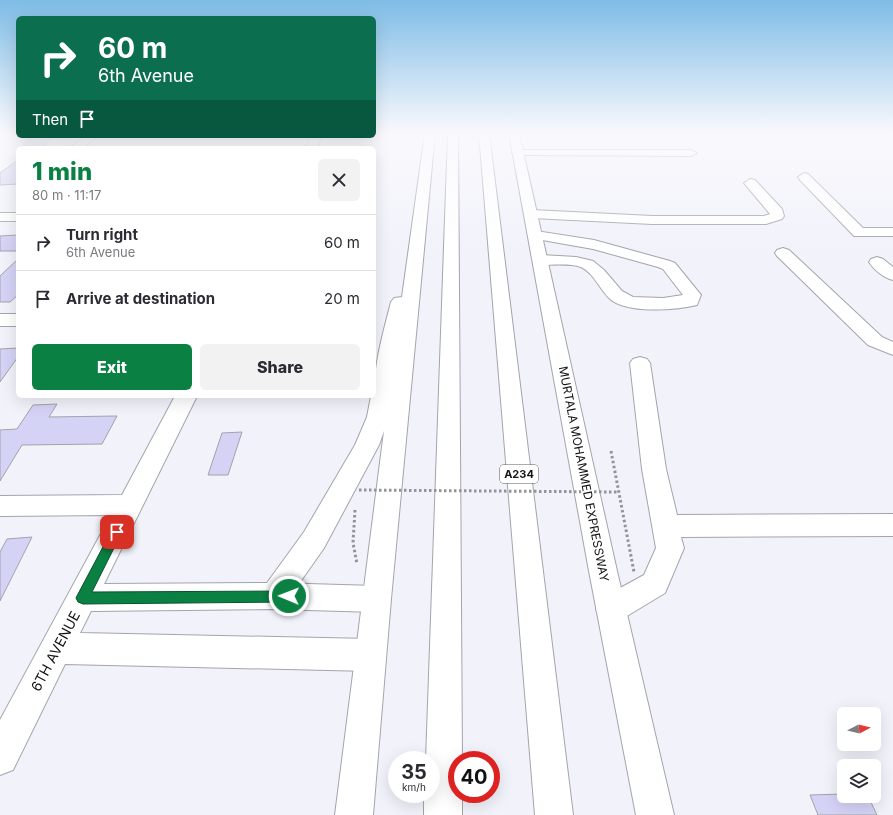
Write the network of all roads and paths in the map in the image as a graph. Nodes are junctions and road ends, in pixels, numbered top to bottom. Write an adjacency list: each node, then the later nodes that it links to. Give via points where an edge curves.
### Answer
1 (426, 171): 14 (main road)
2 (452, 171): 40 (main road)
3 (488, 171): 41 (main road, A234)
4 (522, 171): 9 (main road, MURTALA MOHAMMED EXPRESSWAY)
5 (804, 178): 10 (main road, via 859,233)
6 (750, 183): 9 (main road, via 777,212 777,216 766,220 652,220)
7 (0, 217): 8 (main road)
8 (16, 217)
9 (534, 225): 12 (main road, MURTALA MOHAMMED EXPRESSWAY); 12 (main road, via 670,266 692,295 692,301 634,303 618,297 588,264)
10 (893, 232)
11 (783, 253): 18 (main road, via 875,341)
12 (541, 260): 35 (main road, MURTALA MOHAMMED EXPRESSWAY)
13 (877, 262): 15 (main road)
14 (415, 274): 21 (main road, via 400,300 391,337 378,417); 34 (main road)
15 (893, 275)
16 (0, 320): 17 (main road)
17 (16, 320)
18 (893, 349)
19 (640, 363): 30 (main road, via 654,469)
20 (185, 398): 26 (main road, 6TH AVENUE)
21 (364, 451): 23 (path, via 364,467); 32 (main road, via 314,540)
22 (611, 451): 24 (path)
23 (359, 490): 24 (path, bridge); 25 (path)
24 (618, 492): 31 (path)
25 (357, 497)
26 (131, 505): 28 (main road); 33 (main road, 6TH AVENUE)
27 (356, 505): 34 (path, via 353,543 358,571)
28 (0, 506)
29 (893, 525): 30 (main road)
30 (666, 526): 31 (main road, via 670,548 655,584)
31 (638, 594): 35 (main road)
32 (274, 596): 33 (main road); 34 (main road)
33 (83, 598): 36 (main road, 6TH AVENUE)
34 (376, 599): 37 (main road)
35 (611, 609): 42 (main road, MURTALA MOHAMMED EXPRESSWAY)
36 (56, 648): 37 (main road); 38 (main road, 6TH AVENUE)
37 (370, 654): 39 (main road)
38 (0, 757)
39 (354, 815)
40 (443, 815)
41 (554, 815)
42 (655, 815)

